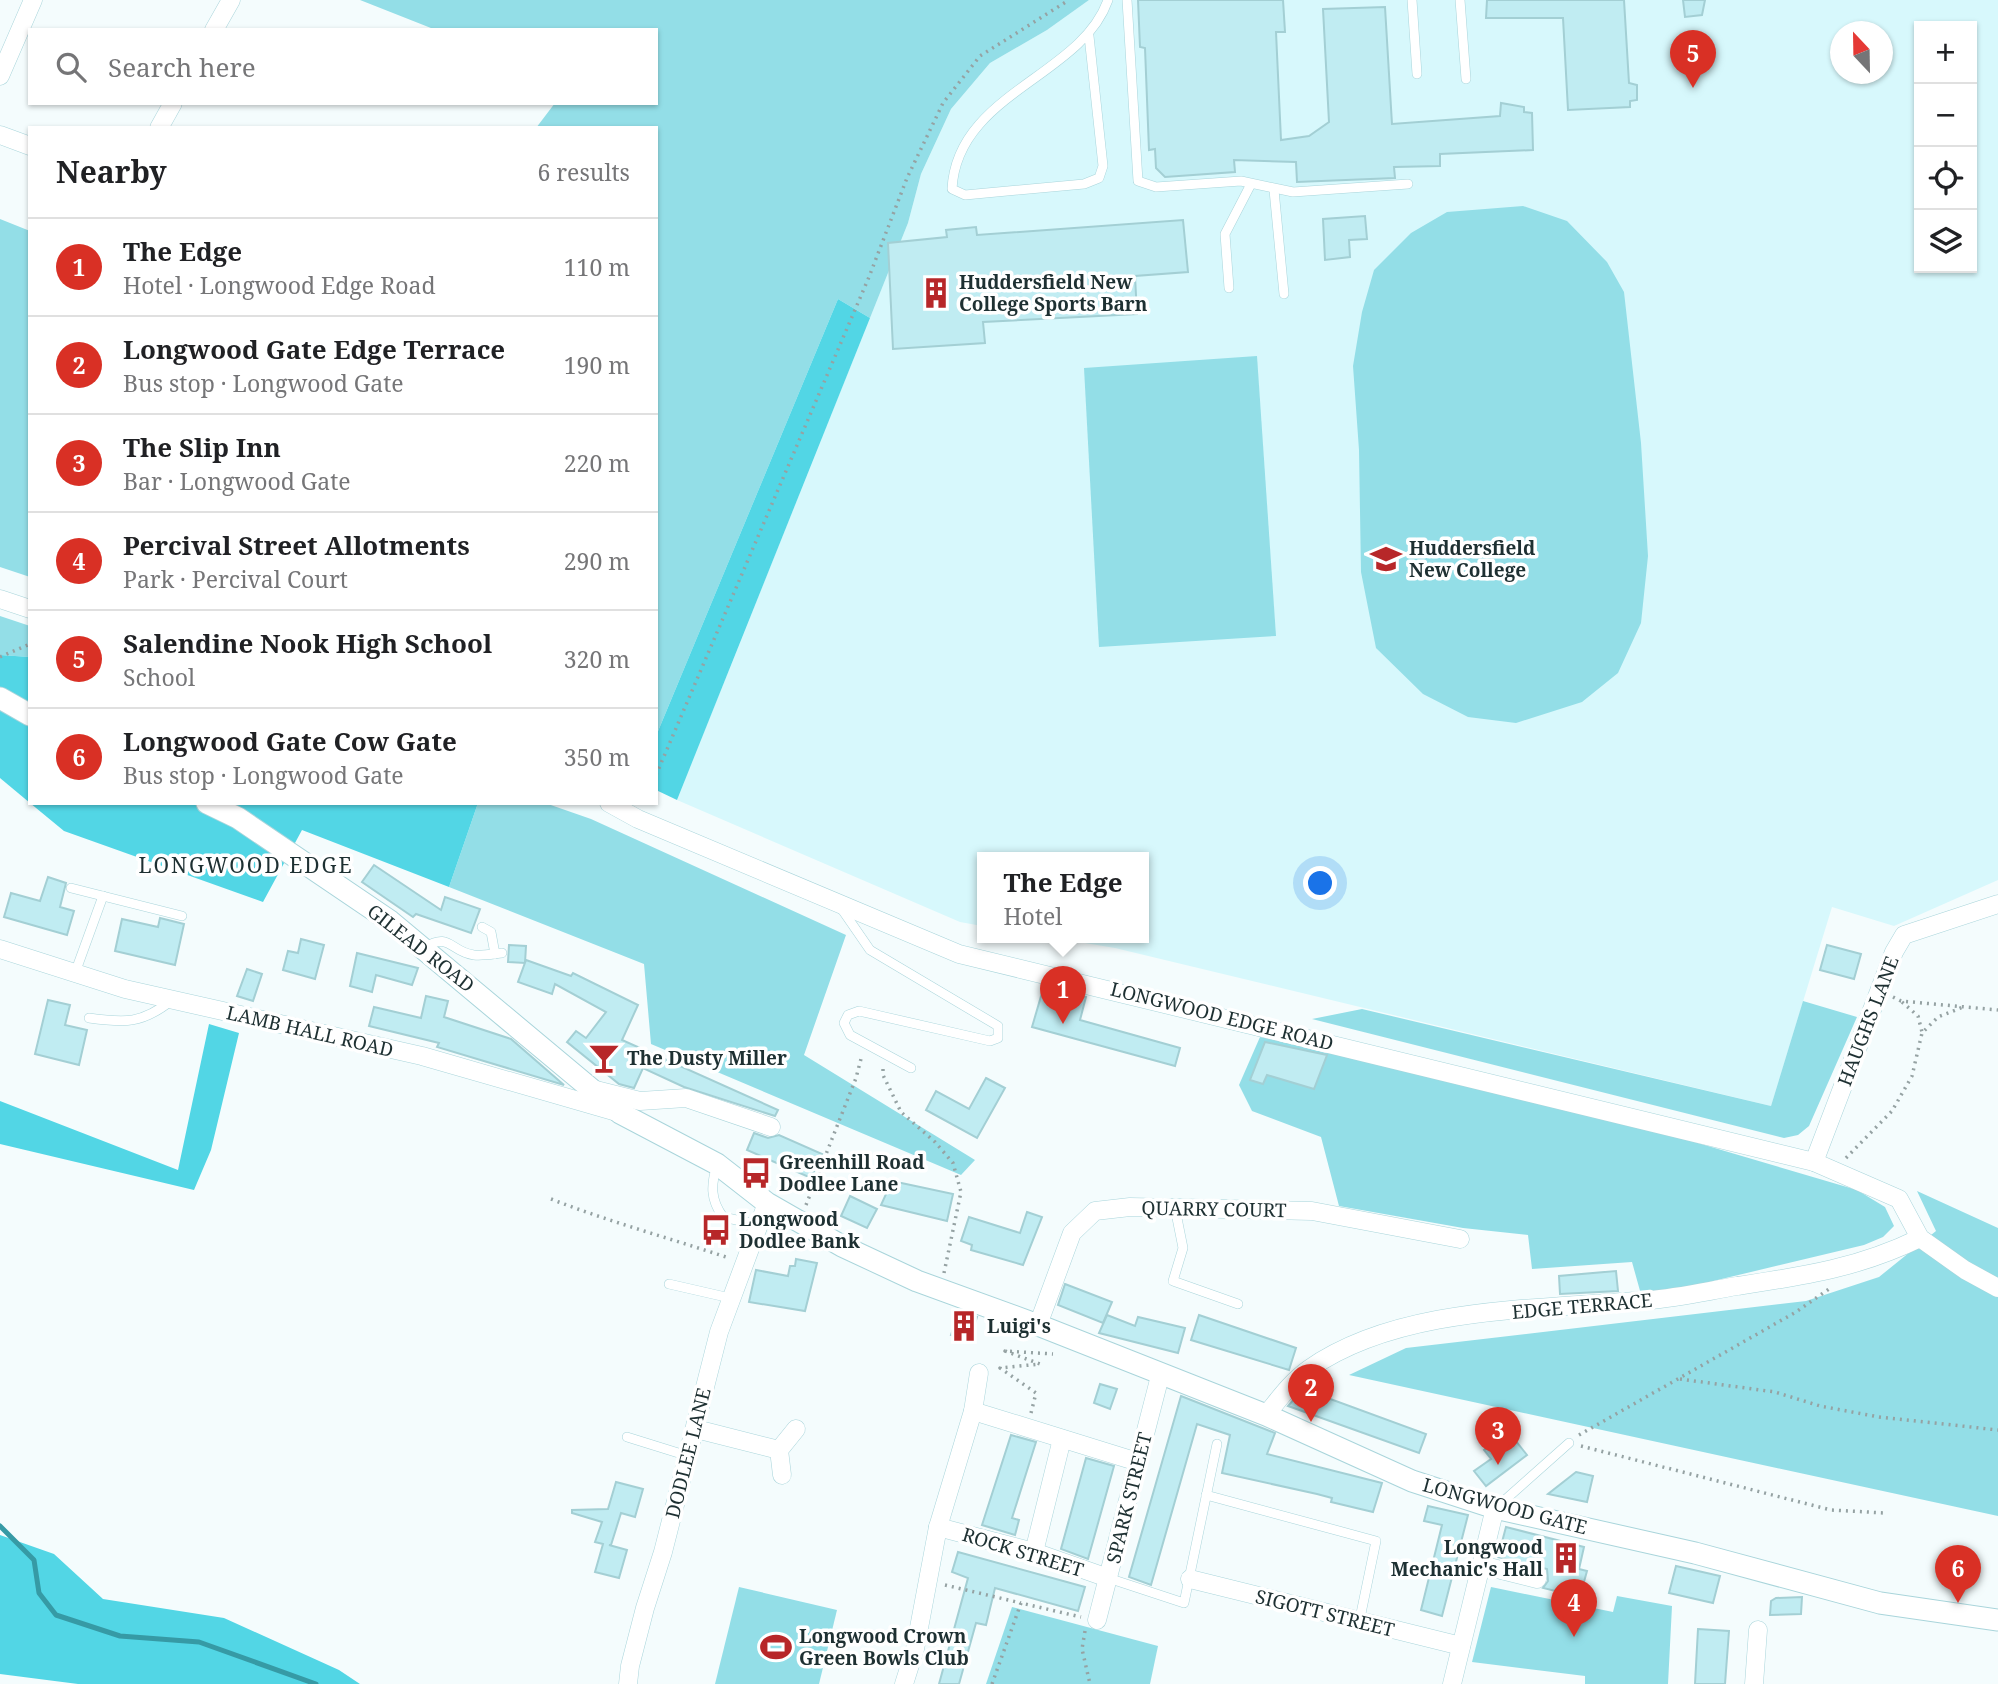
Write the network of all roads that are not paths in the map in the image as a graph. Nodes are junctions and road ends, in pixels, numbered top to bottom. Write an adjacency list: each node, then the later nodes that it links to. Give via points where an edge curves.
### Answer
1 (33, 0): 10 (street)
2 (231, 0): 7 (street)
3 (1108, 0): 8 (lane)
4 (1127, 0): 16 (lane, via 1138,181 1156,187)
5 (1412, 0): 9 (lane)
6 (1460, 0): 11 (lane)
7 (215, 28)
8 (1089, 36): 8 (lane, via 1017,89 983,122 957,156 952,189 965,195 1084,184 1099,178 1102,166)
9 (1417, 74)
10 (0, 76)
11 (1466, 79)
12 (172, 105): 13 (street)
13 (160, 126)
14 (0, 135): 15 (street)
15 (28, 145)
16 (1251, 184): 18 (lane); 19 (lane, via 1225,234)
17 (1408, 184): 18 (lane)
18 (1274, 190): 20 (lane)
19 (1229, 288)
20 (1284, 294)
21 (0, 599): 22 (street)
22 (28, 608)
23 (0, 698): 24 (street)
24 (28, 714)
25 (211, 805): 33 (street, GILEAD ROAD, via 238,818)
26 (613, 805): 30 (street, LONGWOOD EDGE ROAD)
27 (71, 888): 28 (lane)
28 (103, 896): 31 (lane); 35 (lane)
29 (1998, 904): 42 (street, HAUGHS LANE, via 1904,935)
30 (840, 906): 38 (lane, via 870,950 999,1026 998,1038 989,1041 859,1011 848,1015 844,1023 850,1035); 42 (street, LONGWOOD EDGE ROAD, via 959,954)
31 (182, 916)
32 (482, 927): 33 (lane, via 491,932 499,953 476,956 436,940)
33 (424, 948): 39 (street, GILEAD ROAD)
34 (0, 949): 35 (street, LAMB HALL ROAD)
35 (75, 973): 36 (street, LAMB HALL ROAD)
36 (172, 1000): 37 (lane, via 157,1012 126,1023); 40 (street, LAMB HALL ROAD, via 422,1056)
37 (89, 1018)
38 (911, 1068)
39 (596, 1090): 40 (street, GILEAD ROAD); 41 (street, via 640,1101 685,1098)
40 (620, 1114): 43 (street, GILEAD ROAD)
41 (771, 1127)
42 (1814, 1162): 47 (street, LONGWOOD EDGE ROAD, via 1899,1199)
43 (717, 1164): 44 (street, LONGWOOD GATE); 46 (lane, via 712,1193 723,1217)
44 (767, 1203): 46 (street, DODLEE LANE); 53 (street, LONGWOOD GATE, via 842,1246)
45 (1175, 1208): 48 (street, QUARRY COURT, via 1312,1211); 52 (lane, via 1183,1248 1173,1282); 53 (street, QUARRY COURT, via 1095,1211 1072,1233)
46 (759, 1225): 51 (street, DODLEE LANE)
47 (1920, 1238): 50 (street); 57 (street, EDGE TERRACE, via 1867,1262 1806,1276 1653,1300 1440,1318 1399,1328 1361,1340 1308,1370)
48 (1460, 1239)
49 (669, 1284): 51 (lane)
50 (1998, 1287)
51 (730, 1298): 58 (street, DODLEE LANE)
52 (1238, 1304)
53 (1038, 1325): 55 (street, LONGWOOD GATE)
54 (979, 1373): 56 (street)
55 (1160, 1376): 57 (street, LONGWOOD GATE); 66 (street, SPARK STREET)
56 (973, 1411): 61 (street); 70 (street)
57 (1266, 1416): 69 (street, LONGWOOD GATE, via 1412,1481)
58 (696, 1429): 64 (street); 65 (street, DODLEE LANE)
59 (796, 1429): 64 (street)
60 (627, 1437): 65 (lane)
61 (1062, 1439): 66 (street); 71 (street)
62 (1569, 1443): 69 (lane)
63 (1217, 1444): 68 (lane)
64 (779, 1450): 67 (street)
65 (688, 1456): 81 (street, DODLEE LANE)
66 (1138, 1462): 73 (street, SPARK STREET)
67 (782, 1475)
68 (1206, 1495): 74 (lane); 78 (lane, via 1376,1541)
69 (1495, 1508): 72 (street); 77 (street, LONGWOOD GATE, via 1695,1553 1880,1603)
70 (938, 1527): 71 (street, ROCK STREET); 82 (street)
71 (1034, 1552): 73 (street, ROCK STREET)
72 (1481, 1565): 75 (street); 80 (street)
73 (1108, 1578): 74 (lane, via 1184,1603); 76 (street, SPARK STREET)
74 (1190, 1579): 78 (street, SIGOTT STREET)
75 (1537, 1579)
76 (1093, 1619)
77 (1998, 1620)
78 (1359, 1623): 80 (street, SIGOTT STREET)
79 (1758, 1630): 84 (street)
80 (1461, 1646): 83 (street)
81 (628, 1684)
82 (904, 1684)
83 (1452, 1684)
84 (1754, 1684)

